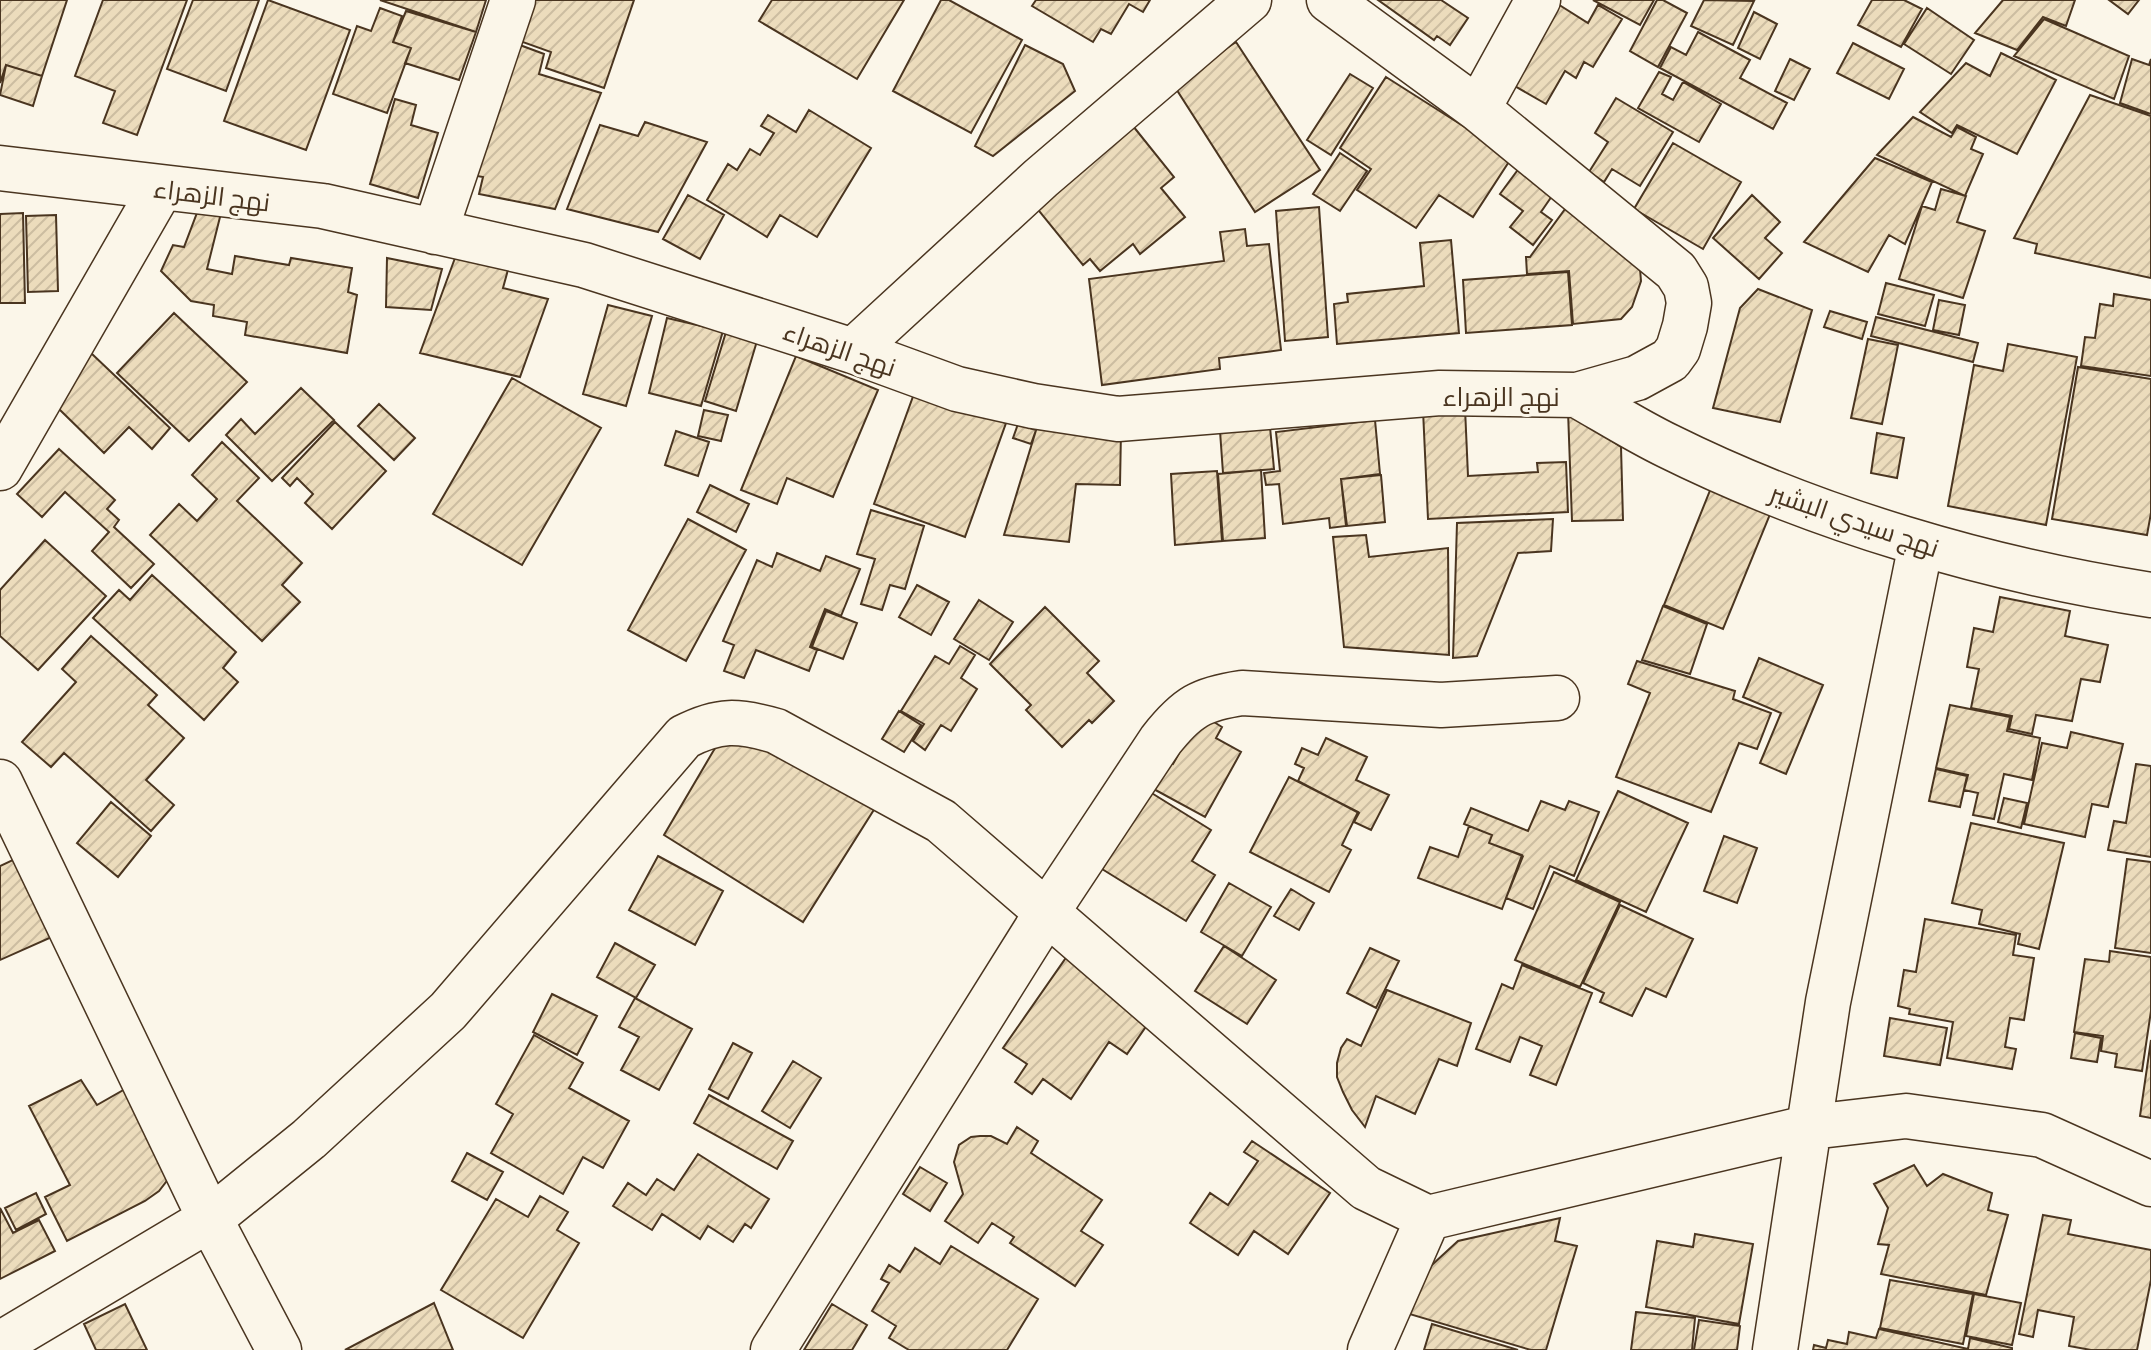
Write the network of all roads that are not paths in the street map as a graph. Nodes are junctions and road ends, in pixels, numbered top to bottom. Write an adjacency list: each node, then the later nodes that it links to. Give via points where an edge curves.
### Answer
1 (513, 0): 8 (street)
2 (1249, 0): 9 (street, via 1041,178)
3 (1329, 0): 5 (street)
4 (1538, 0): 5 (street)
5 (1478, 109): 10 (street, نهج الزهراء, via 1651,249 1686,287 1685,326 1670,360 1637,378)
6 (0, 168): 7 (street, نهج الزهراء)
7 (161, 188): 8 (street, نهج الزهراء, via 323,206); 11 (street)
8 (435, 232): 9 (street, نهج الزهراء, via 584,265)
9 (853, 351): 10 (street, نهج الزهراء, via 957,389 1118,419 1440,393)
10 (1577, 395): 12 (street, نهج سيدي البشير, via 1667,446 1764,489)
11 (0, 468)
12 (1921, 544): 13 (street, نهج سيدي البشير, via 2090,586); 17 (street, via 1828,1002)
13 (2151, 595)
14 (1557, 698): 16 (street, via 1441,705 1242,693 1212,697 1178,718 1161,740)
15 (0, 782): 20 (street)
16 (1047, 912): 19 (street, via 1366,1188); 20 (street, via 941,821 776,731 729,722 707,726 684,737 448,1011 309,1139); 23 (street)
17 (1811, 1127): 18 (street, via 1906,1116 2042,1135); 19 (street); 25 (street)
18 (2151, 1184)
19 (1428, 1218): 24 (street)
20 (210, 1219): 21 (street); 22 (street)
21 (0, 1344)
22 (279, 1350)
23 (773, 1350)
24 (1370, 1350)
25 (1775, 1350)

